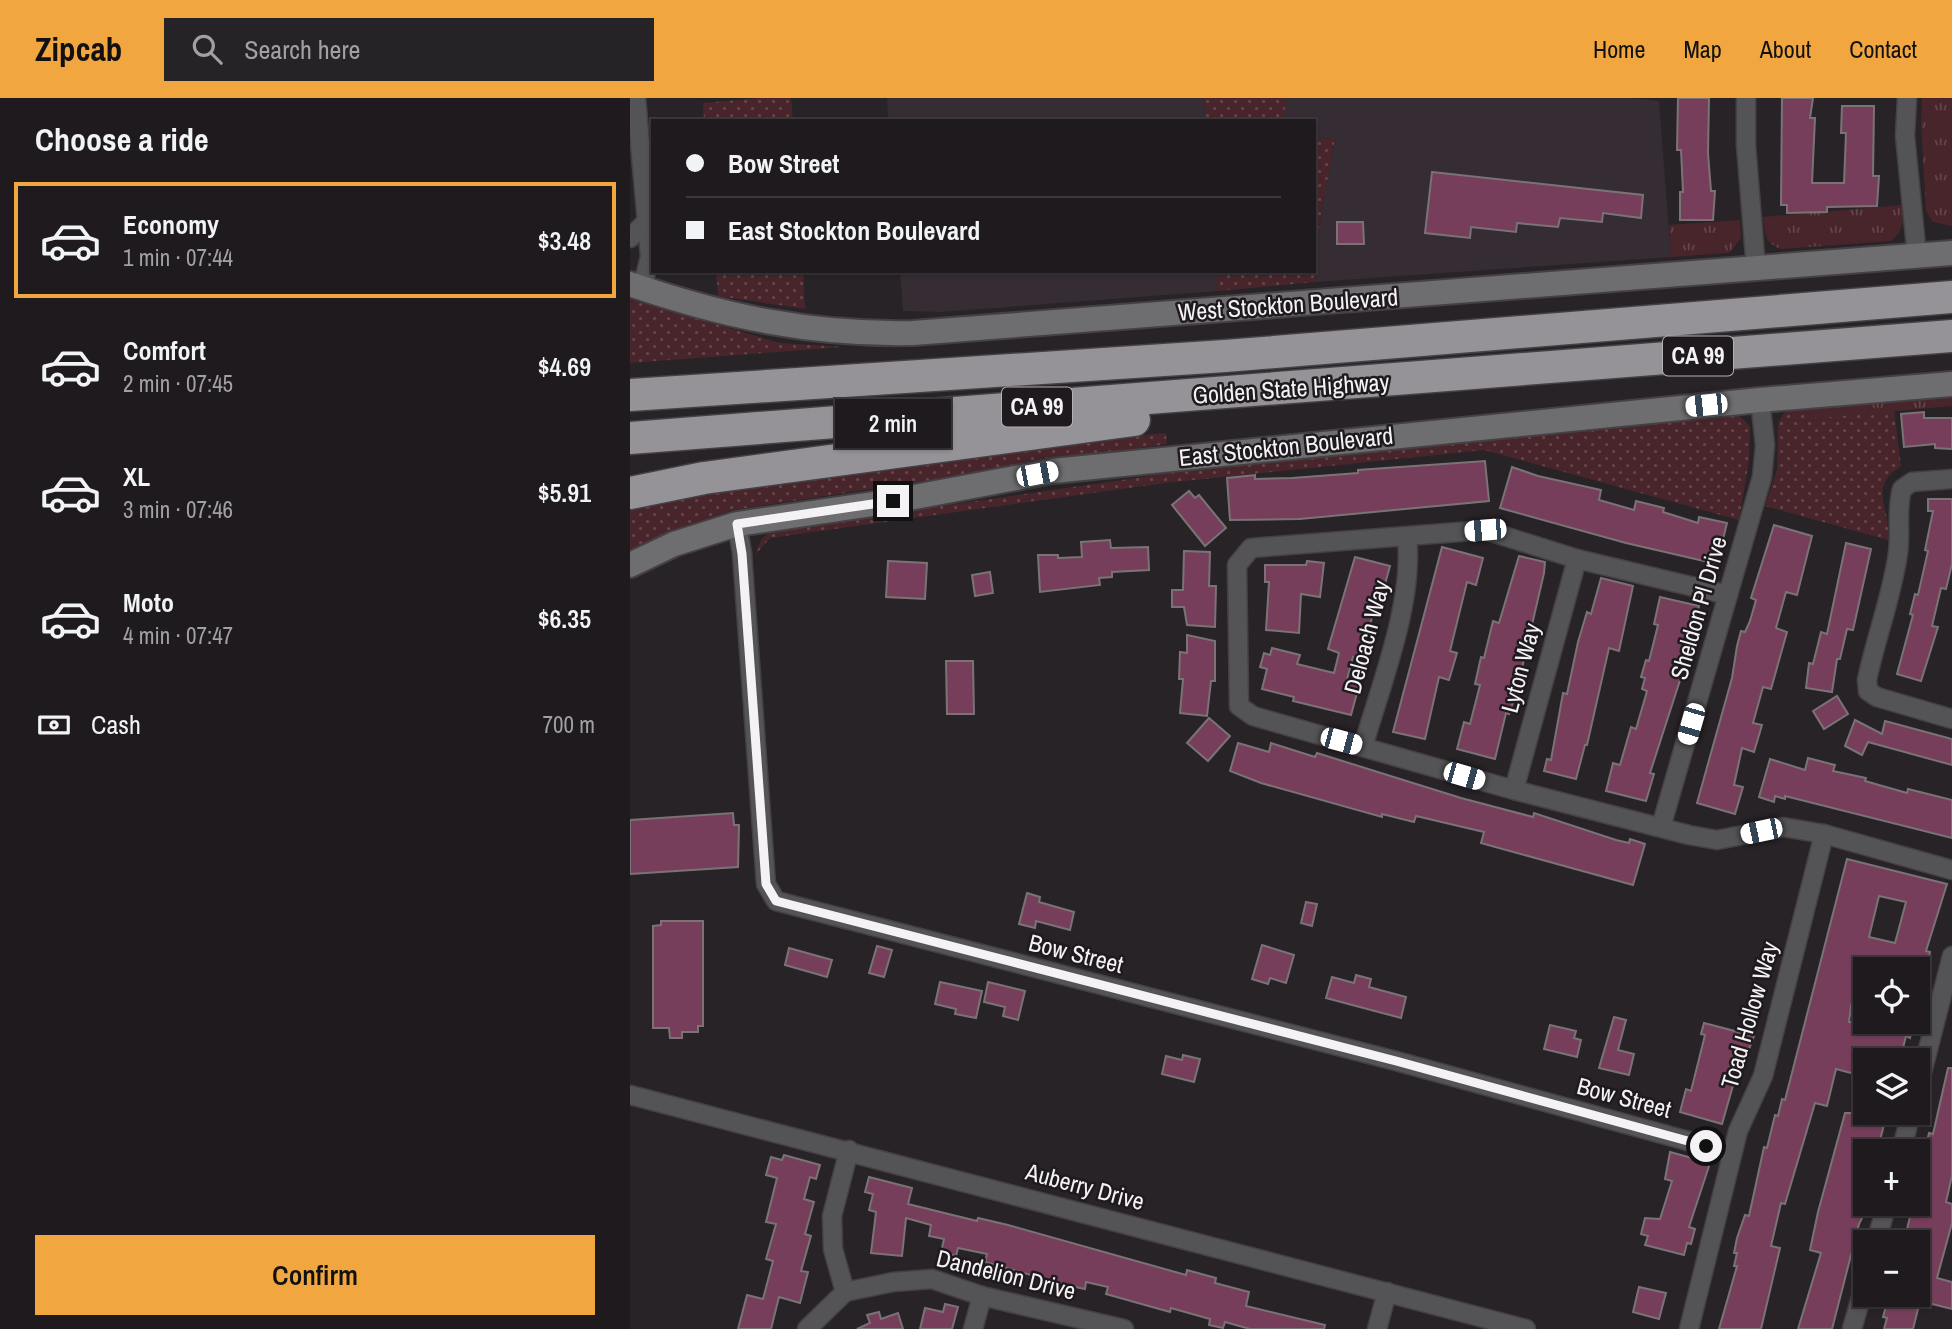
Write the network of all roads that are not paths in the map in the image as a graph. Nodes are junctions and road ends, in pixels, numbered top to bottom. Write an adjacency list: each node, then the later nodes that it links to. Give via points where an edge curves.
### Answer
1 (636, 98): 4 (street)
2 (1746, 98): 8 (street, via 1745,145)
3 (1907, 98): 7 (street, via 1905,136)
4 (646, 222): 5 (street); 9 (street, via 650,257)
5 (630, 238)
6 (1952, 253): 7 (street, West Stockton Boulevard)
7 (1917, 257): 8 (street, West Stockton Boulevard)
8 (1756, 269): 9 (street, West Stockton Boulevard, via 864,334 782,326)
9 (636, 286)
10 (1952, 298): 14 (highway, Golden State Highway / CA 99, via 1225,356)
11 (1952, 336): 12 (highway, Golden State Highway / CA 99)
12 (1443, 377): 16 (highway, Golden State Highway / CA 99); 18 (highway, via 704,478)
13 (1952, 384): 15 (street, East Stockton Boulevard)
14 (630, 395)
15 (1760, 400): 19 (street, East Stockton Boulevard, via 1053,471); 23 (street, Sheldon Pl Drive, via 1765,444 1762,477)
16 (630, 438)
17 (1952, 479): 24 (street, via 1912,482 1902,489 1897,560 1867,680 1868,691 1877,697)
18 (630, 493)
19 (737, 524): 22 (street, East Stockton Boulevard, via 674,544); 34 (street, Bow Street, via 766,884 776,901)
20 (1407, 537): 21 (street, via 1485,530); 25 (street, Deloach Way, via 1410,566 1406,593); 25 (street, via 1251,548 1237,565 1239,706 1253,716)
21 (1577, 559): 23 (street); 26 (street, Lyton Way)
22 (630, 565)
23 (1728, 595): 27 (street, Sheldon Pl Drive)
24 (1952, 719)
25 (1363, 747): 26 (street)
26 (1514, 790): 27 (street)
27 (1661, 827): 28 (street, via 1717,840 1783,827)
28 (1824, 834): 29 (street); 34 (street, Toad Hollow Way, via 1763,1076)
29 (1952, 870)
30 (1952, 956): 31 (street)
31 (1928, 1048)
32 (630, 1095): 33 (street, Auberry Drive)
33 (849, 1150): 35 (street, via 832,1216 833,1249); 36 (street, Auberry Drive)
34 (1732, 1153): 44 (street, Toad Hollow Way)
35 (845, 1292): 37 (street, Dandelion Drive, via 932,1279); 39 (street)
36 (1387, 1292): 42 (street); 43 (street, Auberry Drive)
37 (982, 1296): 40 (street); 41 (street, Dandelion Drive)
38 (1858, 1307): 45 (street)
39 (807, 1329)
40 (973, 1329)
41 (1124, 1329)
42 (1377, 1329)
43 (1526, 1329)
44 (1689, 1329)
45 (1852, 1329)

